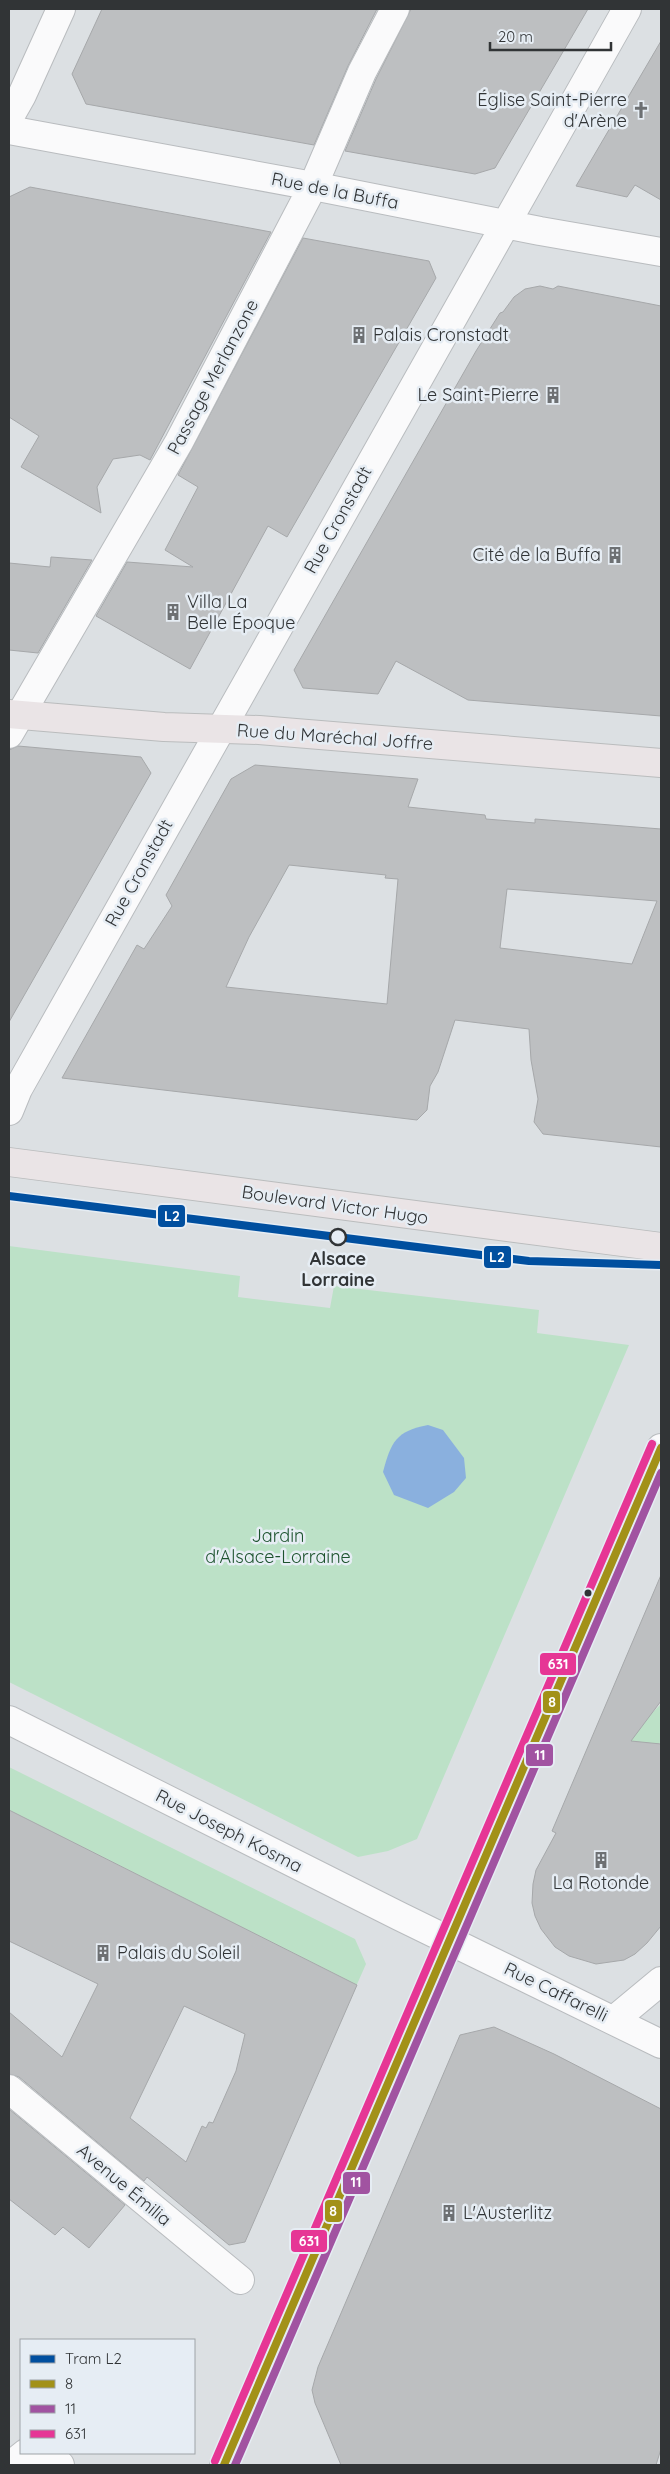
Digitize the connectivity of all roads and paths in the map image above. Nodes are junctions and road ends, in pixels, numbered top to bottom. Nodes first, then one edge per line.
1 (61, 9) edge
2 (395, 9) edge
3 (627, 9) edge
4 (9, 118) edge
5 (9, 130) edge
6 (313, 186) junction
7 (504, 224) junction
8 (661, 252) edge
9 (12, 721) edge
10 (220, 728) junction
11 (661, 763) edge
12 (9, 1111) edge
13 (9, 1162) edge
14 (661, 1247) edge
15 (661, 1448) edge
16 (9, 1720) edge
17 (450, 1940) junction
18 (661, 1981) edge
19 (614, 2020) junction
20 (661, 2044) edge
21 (9, 2089) edge
22 (240, 2280) dead end
23 (25, 2454) edge
24 (33, 2454) edge
25 (11, 2465) edge
26 (60, 2465) edge
27 (224, 2465) edge

1 - 4 street
2 - 6 street, Passage Merlanzone
3 - 7 street, Rue Cronstadt
5 - 6 street, Rue de la Buffa
6 - 7 street, Rue de la Buffa
6 - 9 street, Passage Merlanzone
7 - 8 street, Rue de la Buffa
7 - 10 street, Rue Cronstadt
9 - 10 main road, Rue du Maréchal Joffre
10 - 11 main road, Rue du Maréchal Joffre
10 - 12 street, Rue Cronstadt
13 - 14 main road, Boulevard Victor Hugo
15 - 17 street
16 - 17 street, Rue Joseph Kosma
17 - 19 street, Rue Caffarelli
17 - 27 street
18 - 19 street
19 - 20 street, Rue Caffarelli
21 - 22 street, Avenue Émilia
23 - 25 street
24 - 26 street

